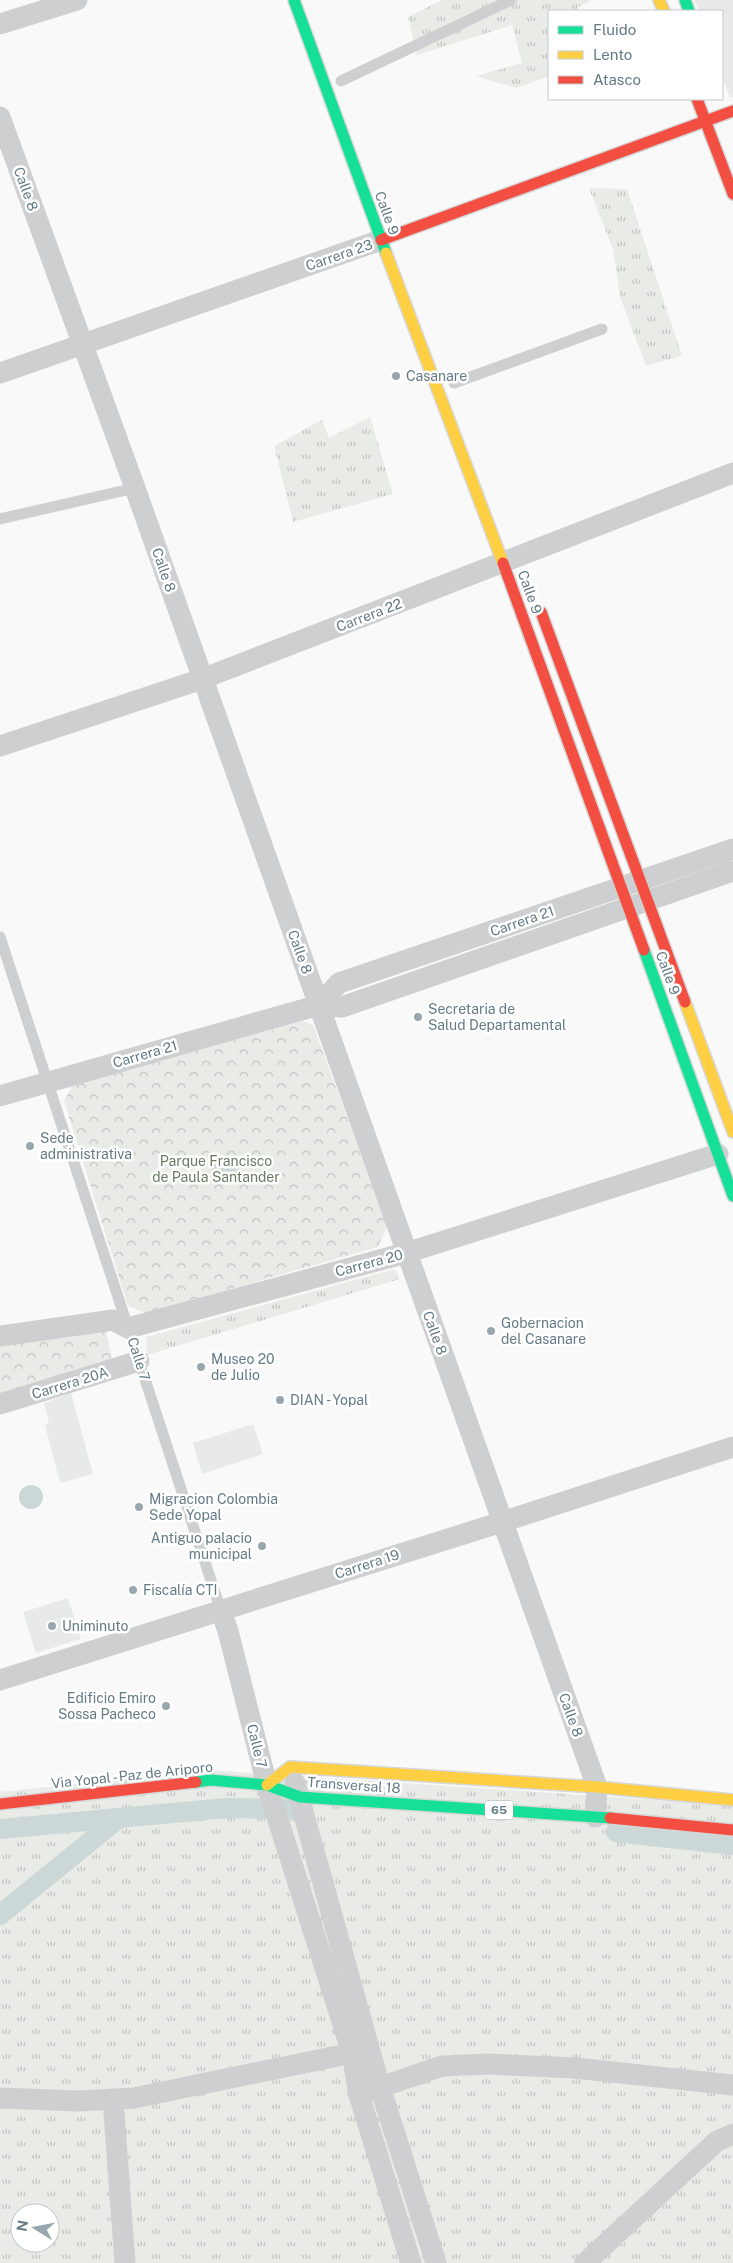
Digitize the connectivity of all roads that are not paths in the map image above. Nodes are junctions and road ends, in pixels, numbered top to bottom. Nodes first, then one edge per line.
1 (77, 0) edge
2 (294, 0) edge
3 (511, 0) edge
4 (0, 24) edge
5 (341, 81) dead end
6 (697, 100) edge
7 (729, 109) edge
8 (0, 117) edge
9 (705, 121) junction
10 (733, 126) edge
11 (733, 194) edge
12 (393, 236) junction
13 (602, 329) dead end
14 (83, 344) junction
15 (0, 374) edge
16 (454, 383) dead end
17 (733, 473) edge
18 (135, 488) junction
19 (0, 518) edge
20 (516, 558) junction
21 (538, 603) dead end
22 (202, 679) junction
23 (0, 746) edge
24 (733, 849) edge
25 (733, 871) edge
26 (646, 890) junction
27 (625, 898) junction
28 (0, 937) edge
29 (319, 1005) junction
30 (47, 1081) junction
31 (0, 1096) edge
32 (733, 1132) edge
33 (725, 1152) edge
34 (733, 1196) edge
35 (406, 1253) junction
36 (128, 1328) junction
37 (0, 1336) edge
38 (139, 1362) junction
39 (0, 1404) edge
40 (733, 1447) edge
41 (502, 1522) junction
42 (221, 1611) junction
43 (0, 1680) edge
44 (290, 1767) junction
45 (267, 1786) junction
46 (597, 1787) junction
47 (300, 1797) junction
48 (733, 1800) edge
49 (0, 1804) edge
50 (595, 1817) junction
51 (733, 1830) edge
52 (352, 2053) junction
53 (733, 2085) edge
54 (380, 2087) junction
55 (359, 2095) junction
56 (0, 2098) edge
57 (113, 2099) junction
58 (733, 2134) edge
59 (125, 2263) edge
60 (412, 2263) edge
61 (436, 2263) edge
62 (586, 2263) edge

1 - 4 street
2 - 12 main road, Calle 9
3 - 5 lane
6 - 9 main road
7 - 9 main road, Carrera 23
7 - 10 main road
8 - 14 street, Calle 8
9 - 11 main road
9 - 12 main road, Carrera 23
12 - 14 street, Carrera 23
12 - 20 main road, Calle 9
13 - 16 lane
14 - 15 street, Carrera 23
14 - 18 street, Calle 8
17 - 20 street, Carrera 22
18 - 19 lane
18 - 22 street, Calle 8
20 - 22 street, Carrera 22
20 - 27 main road, Calle 9
21 - 26 main road, Calle 9
22 - 23 street, Carrera 22
22 - 29 street, Calle 8
24 - 26 street, Carrera 21
25 - 26 street, Carrera 21
26 - 27 street, Carrera 21
26 - 32 main road, Calle 9
27 - 29 street, Carrera 21
27 - 33 main road, Calle 9
28 - 30 lane, Calle 7
29 - 30 street, Carrera 21
29 - 35 street, Calle 8
30 - 31 street, Carrera 21
30 - 36 lane, Calle 7
33 - 34 main road, Calle 9
33 - 35 street, Carrera 20
35 - 36 street, Carrera 20
35 - 41 street, Calle 8
36 - 37 street
36 - 38 lane, Calle 7
38 - 39 street, Carrera 20A
38 - 42 lane, Calle 7
40 - 41 street, Carrera 19
41 - 42 street, Carrera 19
41 - 46 street, Calle 8
42 - 43 street, Carrera 19
42 - 45 street, Calle 7
44 - 45 main road, Transversal 18
44 - 46 main road, Transversal 18 / 65
44 - 47 street
45 - 47 main road, Transversal 18 / 65
45 - 49 main road, Via Yopal - Paz de Ariporo / 65
45 - 52 street, Calle 7
46 - 48 main road, Transversal 18 / 65
46 - 50 street
47 - 50 main road, Transversal 18 / 65
47 - 54 street
50 - 51 main road, Transversal 18 / 65
52 - 55 street, Calle 7
52 - 57 street
53 - 54 street
54 - 55 street
54 - 61 street
55 - 60 street, Calle 7
56 - 57 street
57 - 59 street
58 - 62 street

